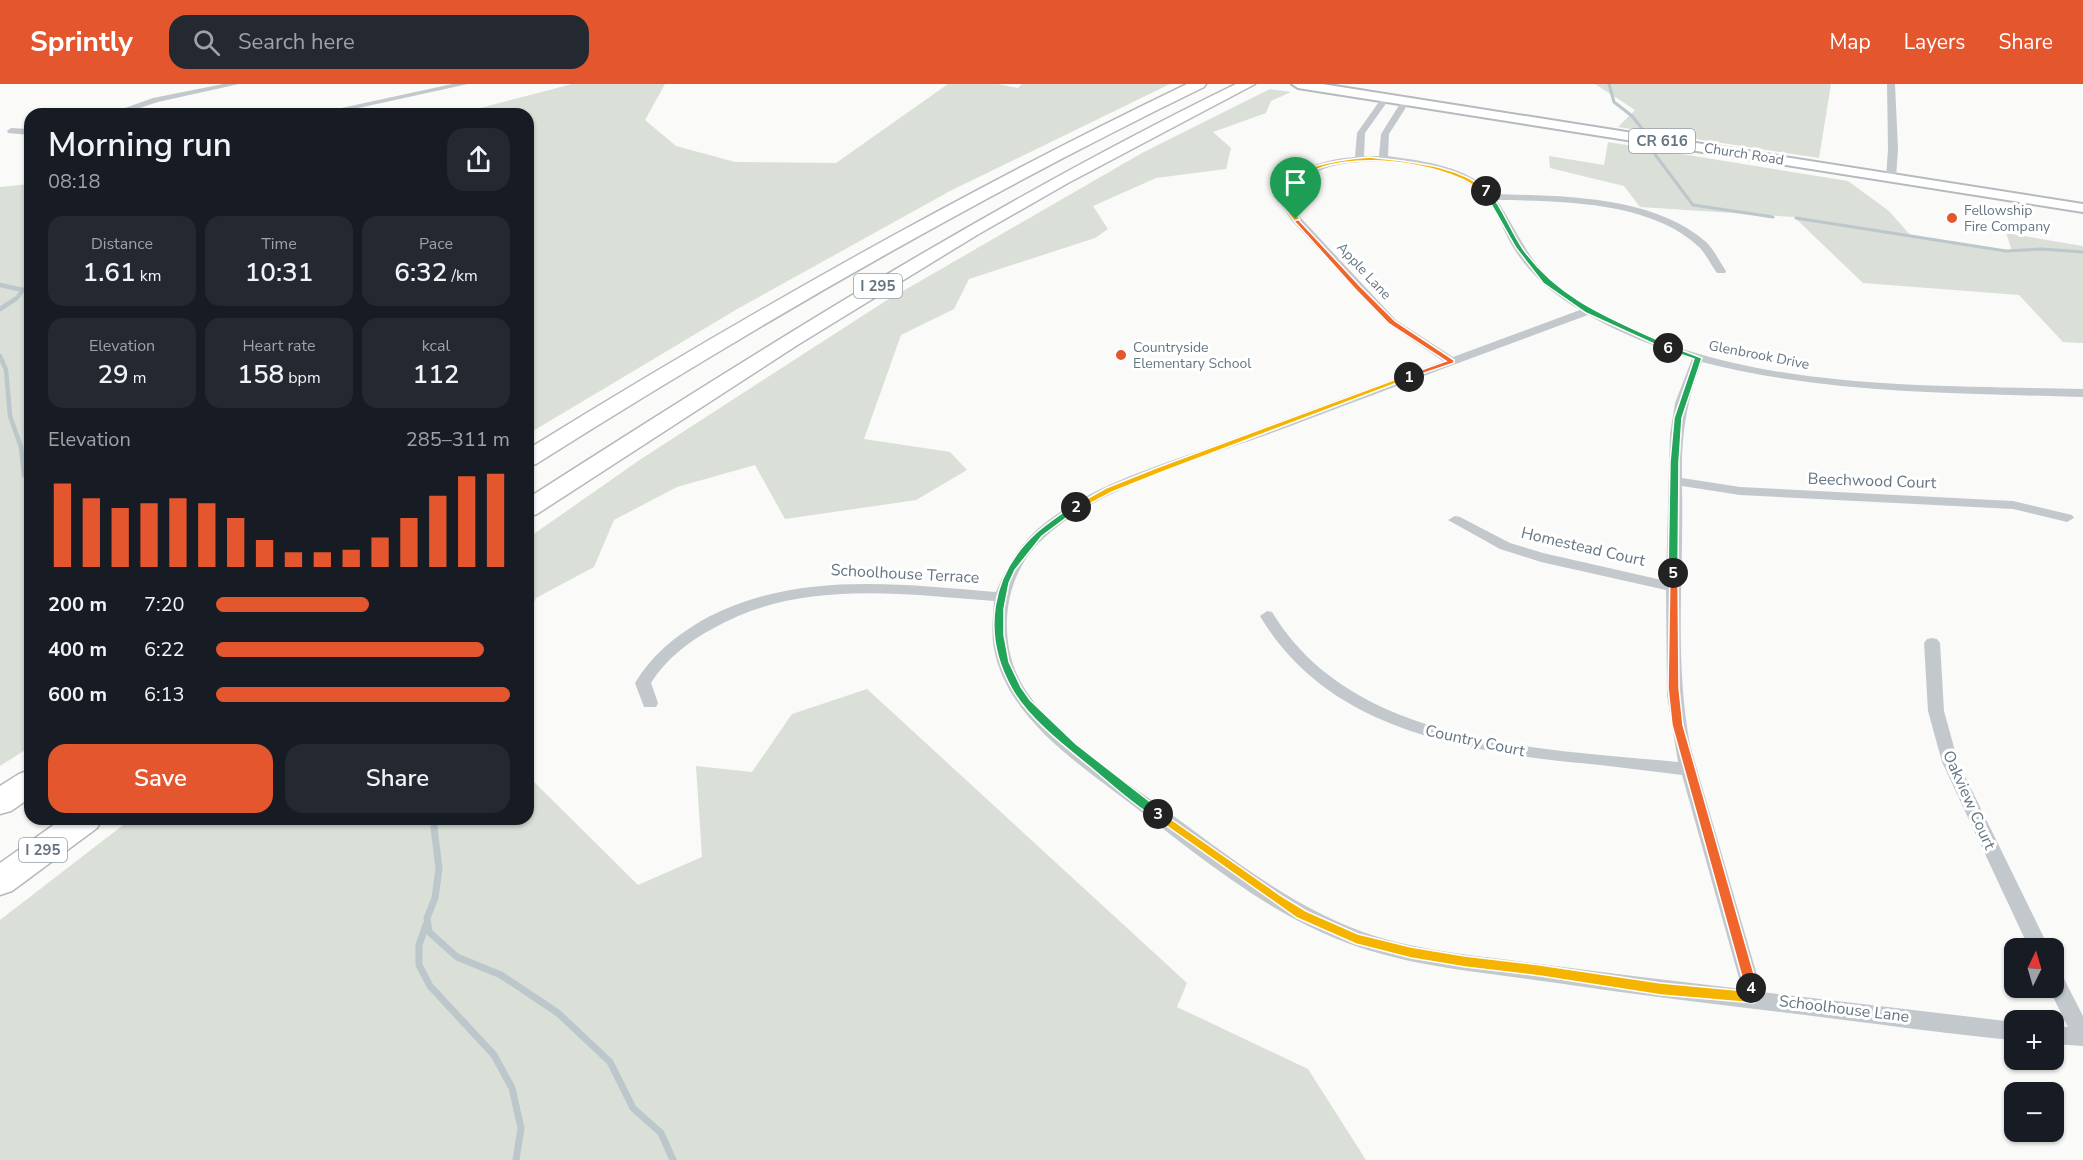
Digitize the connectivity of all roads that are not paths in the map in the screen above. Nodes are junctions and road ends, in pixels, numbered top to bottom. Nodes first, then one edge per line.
1 (235, 84) edge
2 (464, 84) edge
3 (1200, 84) edge
4 (1298, 84) edge
5 (1891, 84) edge
6 (1245, 85) edge
7 (1386, 98) junction
8 (1406, 101) junction
9 (132, 108) edge
10 (359, 108) edge
11 (11, 131) dead end
12 (24, 132) edge
13 (1359, 159) junction
14 (1383, 159) junction
15 (1891, 178) junction
16 (1492, 197) junction
17 (2083, 208) edge
18 (1721, 272) dead end
19 (1589, 311) junction
20 (1698, 358) junction
21 (1451, 361) junction
22 (2083, 393) edge
23 (534, 455) edge
24 (1674, 481) junction
25 (534, 505) edge
26 (2067, 518) dead end
27 (1455, 520) dead end
28 (1672, 587) junction
29 (1001, 597) junction
30 (1267, 616) dead end
31 (1932, 643) dead end
32 (650, 703) dead end
33 (1689, 769) junction
34 (24, 786) edge
35 (0, 802) edge
36 (78, 825) edge
37 (0, 881) edge
38 (2034, 938) edge
39 (1754, 998) junction
40 (2064, 998) edge
41 (2004, 1030) edge
42 (2064, 1036) edge
43 (2083, 1037) edge

1 - 9 street
2 - 10 street
3 - 23 highway, I 295
4 - 7 main road, Church Road / CR 616
5 - 15 street
6 - 25 highway, I 295
7 - 8 main road, Church Road / CR 616
7 - 13 street
8 - 14 street
8 - 15 main road, Church Road / CR 616
11 - 12 street
13 - 14 street, Glenbrook Drive
13 - 21 street, Apple Lane
14 - 16 street, Glenbrook Drive
15 - 17 main road, Church Road / CR 616
16 - 18 street
16 - 19 street, Glenbrook Drive
19 - 20 street, Glenbrook Drive
19 - 21 street, Schoolhouse Lane
20 - 22 street, Glenbrook Drive
20 - 24 street
21 - 29 street, Schoolhouse Lane
24 - 26 street, Beechwood Court
24 - 28 street
27 - 28 street, Homestead Court
28 - 33 street
29 - 32 street, Schoolhouse Terrace
29 - 39 street, Schoolhouse Lane
30 - 33 street, Country Court
31 - 38 street, Oakview Court
33 - 39 street
34 - 35 highway
36 - 37 highway, I 295
39 - 41 street, Schoolhouse Lane
40 - 43 street
42 - 43 street

